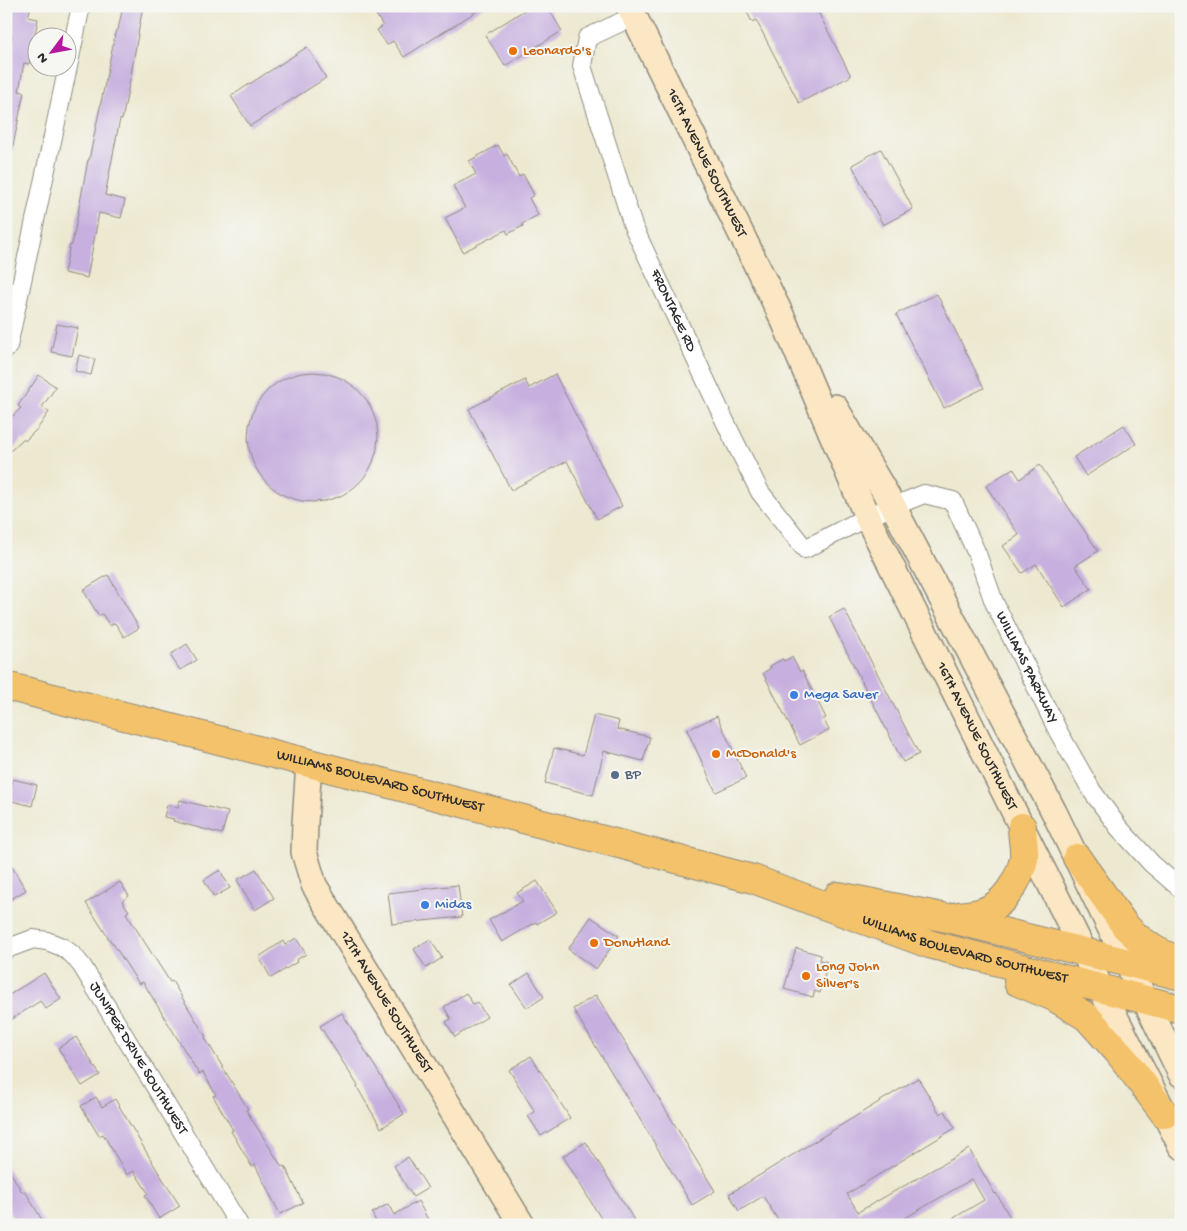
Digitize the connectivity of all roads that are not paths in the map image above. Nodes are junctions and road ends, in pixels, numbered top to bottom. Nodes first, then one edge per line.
1 (82, 6) edge
2 (631, 11) edge
3 (784, 321) junction
4 (6, 349) edge
5 (893, 506) junction
6 (867, 517) junction
7 (6, 686) edge
8 (310, 763) junction
9 (1022, 827) junction
10 (1077, 858) junction
11 (753, 880) junction
12 (1181, 889) edge
13 (947, 918) junction
14 (929, 944) junction
15 (6, 949) edge
16 (1084, 952) junction
17 (1127, 962) junction
18 (1181, 962) edge
19 (1181, 976) edge
20 (1101, 989) junction
21 (1144, 1000) junction
22 (1181, 1009) edge
23 (1181, 1074) edge
24 (1164, 1114) junction
25 (1181, 1146) edge
26 (238, 1225) edge
27 (522, 1225) edge

1 - 4 street
2 - 3 main road, 16TH AVENUE SOUTHWEST
2 - 6 street, FRONTAGE RD
3 - 5 main road, 16TH AVENUE SOUTHWEST
3 - 6 main road, 16TH AVENUE SOUTHWEST
5 - 6 street, WILLIAMS PARKWAY
5 - 10 main road, 16TH AVENUE SOUTHWEST
5 - 12 street, WILLIAMS PARKWAY
6 - 9 main road, 16TH AVENUE SOUTHWEST
7 - 8 main road, WILLIAMS BOULEVARD SOUTHWEST
8 - 11 main road, WILLIAMS BOULEVARD SOUTHWEST
8 - 27 main road, 12TH AVENUE SOUTHWEST
9 - 13 main road
9 - 16 main road, 16TH AVENUE SOUTHWEST
10 - 17 main road, 16TH AVENUE SOUTHWEST
10 - 18 main road
11 - 13 main road, WILLIAMS BOULEVARD SOUTHWEST
11 - 14 main road, WILLIAMS BOULEVARD SOUTHWEST
13 - 16 main road, WILLIAMS BOULEVARD SOUTHWEST
14 - 20 main road, WILLIAMS BOULEVARD SOUTHWEST
14 - 24 main road
15 - 26 street, JUNIPER DRIVE SOUTHWEST
16 - 17 main road, WILLIAMS BOULEVARD SOUTHWEST
16 - 20 main road, 16TH AVENUE SOUTHWEST
17 - 19 main road, WILLIAMS BOULEVARD SOUTHWEST
17 - 21 main road, 16TH AVENUE SOUTHWEST
20 - 21 main road, WILLIAMS BOULEVARD SOUTHWEST
20 - 24 main road, 16TH AVENUE SOUTHWEST
21 - 22 main road, WILLIAMS BOULEVARD SOUTHWEST
21 - 23 main road, 16TH AVENUE SOUTHWEST
24 - 25 main road, 16TH AVENUE SOUTHWEST

